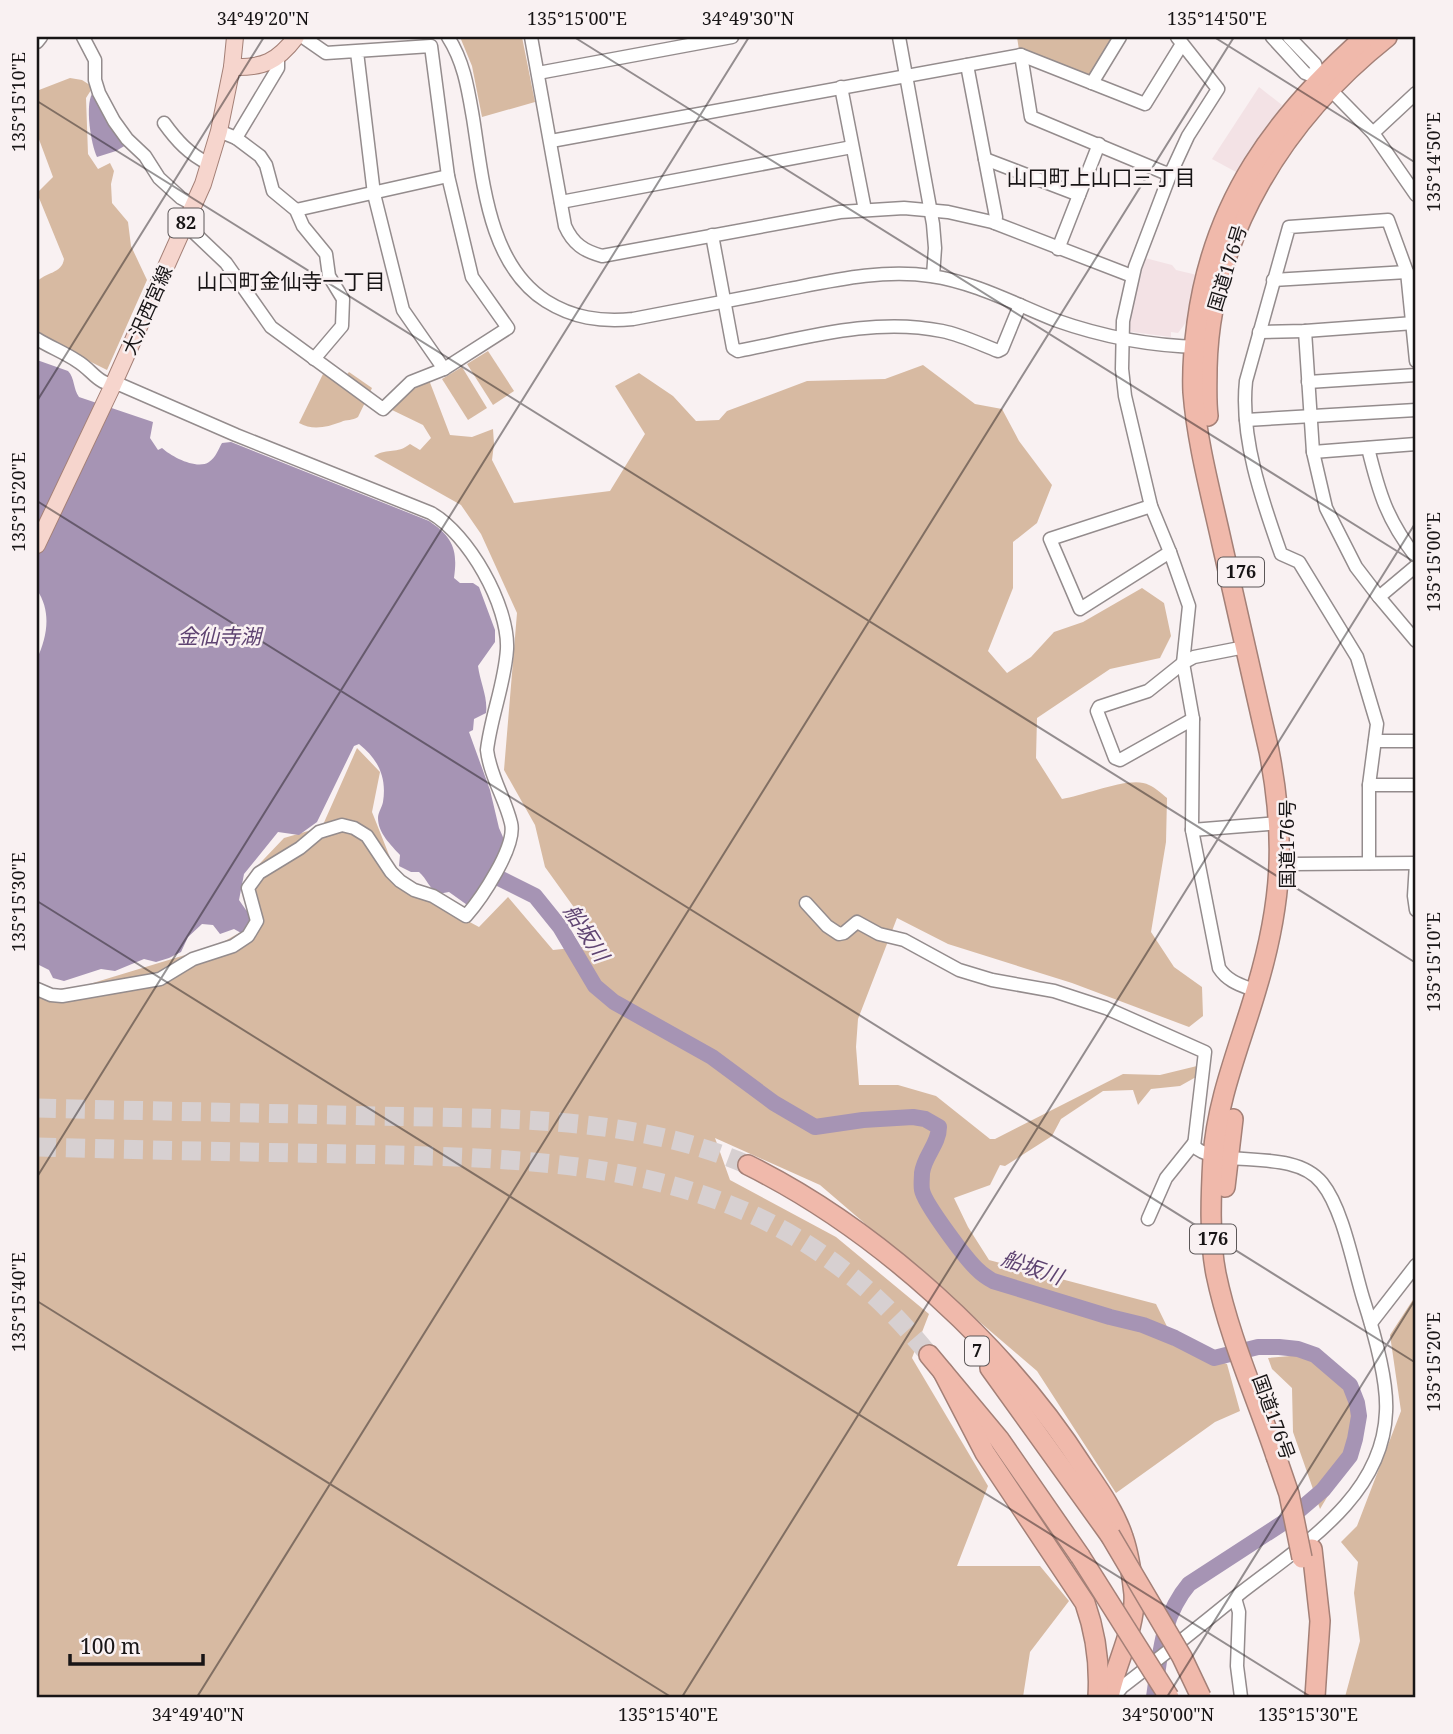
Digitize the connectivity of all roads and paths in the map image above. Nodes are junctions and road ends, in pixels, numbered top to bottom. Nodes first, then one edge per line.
1 (41, 37) edge
2 (83, 37) edge
3 (235, 37) edge
4 (303, 37) edge
5 (448, 37) edge
6 (531, 37) edge
7 (732, 37) edge
8 (899, 37) edge
9 (1120, 37) edge
10 (1272, 37) edge
11 (1289, 37) edge
12 (1365, 37) edge
13 (1387, 37) edge
14 (1179, 40) edge
15 (37, 42) edge
16 (285, 45) edge
17 (357, 52) junction
18 (1021, 55) junction
19 (967, 65) junction
20 (232, 67) junction
21 (538, 74) junction
22 (906, 75) junction
23 (1092, 83) junction
24 (1325, 83) junction
25 (841, 87) junction
26 (1416, 93) edge
27 (164, 123) dead end
28 (219, 131) junction
29 (1373, 133) junction
30 (236, 138) junction
31 (551, 141) junction
32 (1099, 145) junction
33 (852, 147) junction
34 (985, 159) junction
35 (209, 164) junction
36 (1170, 175) junction
37 (448, 176) junction
38 (374, 194) junction
39 (1079, 195) junction
40 (1416, 195) edge
41 (561, 202) junction
42 (194, 205) junction
43 (296, 210) junction
44 (864, 210) junction
45 (930, 210) junction
46 (995, 223) junction
47 (186, 225) junction
48 (712, 235) junction
49 (1058, 249) junction
50 (1407, 272) junction
51 (933, 276) junction
52 (1132, 276) junction
53 (1273, 280) junction
54 (724, 301) junction
55 (1020, 305) junction
56 (1414, 323) junction
57 (1305, 331) junction
58 (1259, 332) junction
59 (37, 340) edge
60 (1122, 340) junction
61 (1201, 347) junction
62 (314, 359) junction
63 (1416, 361) edge
64 (444, 369) junction
65 (1416, 375) edge
66 (1308, 382) junction
67 (110, 392) junction
68 (1416, 410) edge
69 (1310, 416) junction
70 (1246, 420) junction
71 (1416, 444) edge
72 (1368, 448) junction
73 (1313, 452) junction
74 (1151, 506) junction
75 (37, 545) edge
76 (1170, 552) junction
77 (1416, 557) edge
78 (1416, 566) edge
79 (1379, 597) junction
80 (1416, 640) edge
81 (1245, 647) junction
82 (1183, 663) junction
83 (1194, 719) junction
84 (1375, 741) junction
85 (1416, 741) edge
86 (1369, 785) junction
87 (1416, 785) edge
88 (1280, 823) junction
89 (1192, 830) junction
90 (1291, 863) junction
91 (1369, 863) junction
92 (1416, 863) edge
93 (806, 902) dead end
94 (1416, 910) edge
95 (37, 989) edge
96 (1256, 991) junction
97 (1194, 1143) junction
98 (1220, 1155) junction
99 (748, 1165) tunnel mouth
100 (1148, 1219) dead end
101 (1416, 1265) edge
102 (1371, 1323) junction
103 (929, 1355) tunnel mouth
104 (1037, 1511) junction
105 (1117, 1536) junction
106 (1307, 1554) junction
107 (1235, 1598) junction
108 (1136, 1676) junction
109 (1098, 1697) edge
110 (1112, 1697) edge
111 (1120, 1697) edge
112 (1169, 1697) edge
113 (1201, 1697) edge
114 (1241, 1697) edge
115 (1303, 1697) edge
116 (1315, 1697) edge

1 - 15 street
2 - 42 street
3 - 20 main road, 大沢西宮線 / 82
4 - 17 street
5 - 54 street
6 - 21 street
7 - 21 street
8 - 22 street
9 - 23 street
10 - 24 street
11 - 24 street
12 - 24 highway, 国道176号 / 176
13 - 24 highway, 国道176号 / 176
14 - 23 street
14 - 36 street
16 - 20 main road
16 - 30 street
17 - 37 street
17 - 38 street
18 - 19 street
18 - 23 street
18 - 32 street
19 - 22 street
19 - 34 street
20 - 28 main road, 大沢西宮線 / 82
21 - 31 street
22 - 25 street
22 - 45 street
24 - 29 street
24 - 61 highway, 国道176号 / 176
25 - 31 street
25 - 33 street
26 - 29 street
27 - 35 street
28 - 30 street
28 - 35 main road, 大沢西宮線 / 82
29 - 40 street
30 - 43 street
31 - 41 street
32 - 36 street
32 - 39 street
33 - 41 street
33 - 44 street
34 - 39 street
34 - 46 street
35 - 42 main road, 大沢西宮線 / 82
36 - 52 street
37 - 38 street
37 - 64 street
38 - 43 street
38 - 64 street
39 - 49 street
41 - 48 street
42 - 47 main road, 大沢西宮線 / 82
43 - 62 street
44 - 45 street
44 - 48 street
45 - 46 street
45 - 51 street
46 - 49 street
47 - 62 street
47 - 67 main road, 大沢西宮線 / 82
48 - 54 street
49 - 52 street
50 - 53 street
50 - 53 street
50 - 56 street
51 - 54 street
51 - 55 street
52 - 60 street
53 - 58 street
54 - 55 street
55 - 60 street
56 - 57 street
56 - 63 street
57 - 58 street
57 - 66 street
58 - 70 street
59 - 67 street
60 - 61 street
60 - 74 street
61 - 81 highway, 国道176号 / 176
61 - 90 highway, 国道176号 / 176
62 - 64 street
65 - 66 street
66 - 69 street
67 - 75 main road, 大沢西宮線 / 82
67 - 95 street
68 - 69 street
69 - 70 street
69 - 73 street
70 - 84 street
71 - 72 street
72 - 73 street
72 - 77 street
73 - 79 street
74 - 76 street
74 - 76 street
76 - 82 street
78 - 79 street
79 - 80 street
81 - 82 street
81 - 88 highway, 国道176号 / 176
82 - 83 street
82 - 83 street
83 - 89 street
84 - 85 street
84 - 86 street
86 - 87 street
86 - 91 street
88 - 89 street
88 - 96 highway, 国道176号 / 176
89 - 96 street
90 - 91 street
90 - 98 highway, 国道176号 / 176
91 - 92 street
92 - 94 street
93 - 97 street
96 - 98 highway, 国道176号 / 176
97 - 98 street
97 - 100 street
98 - 102 street
98 - 106 highway, 国道176号 / 176, bridge
99 - 105 highway, 7
101 - 102 street
102 - 107 street
103 - 104 highway, 7
104 - 109 highway
104 - 112 highway, bridge
105 - 110 highway, bridge
105 - 113 highway, 7, bridge
106 - 115 highway, 国道176号 / 176
106 - 116 highway, 国道176号 / 176
107 - 108 street, bridge
107 - 114 street
108 - 110 street
108 - 111 street

